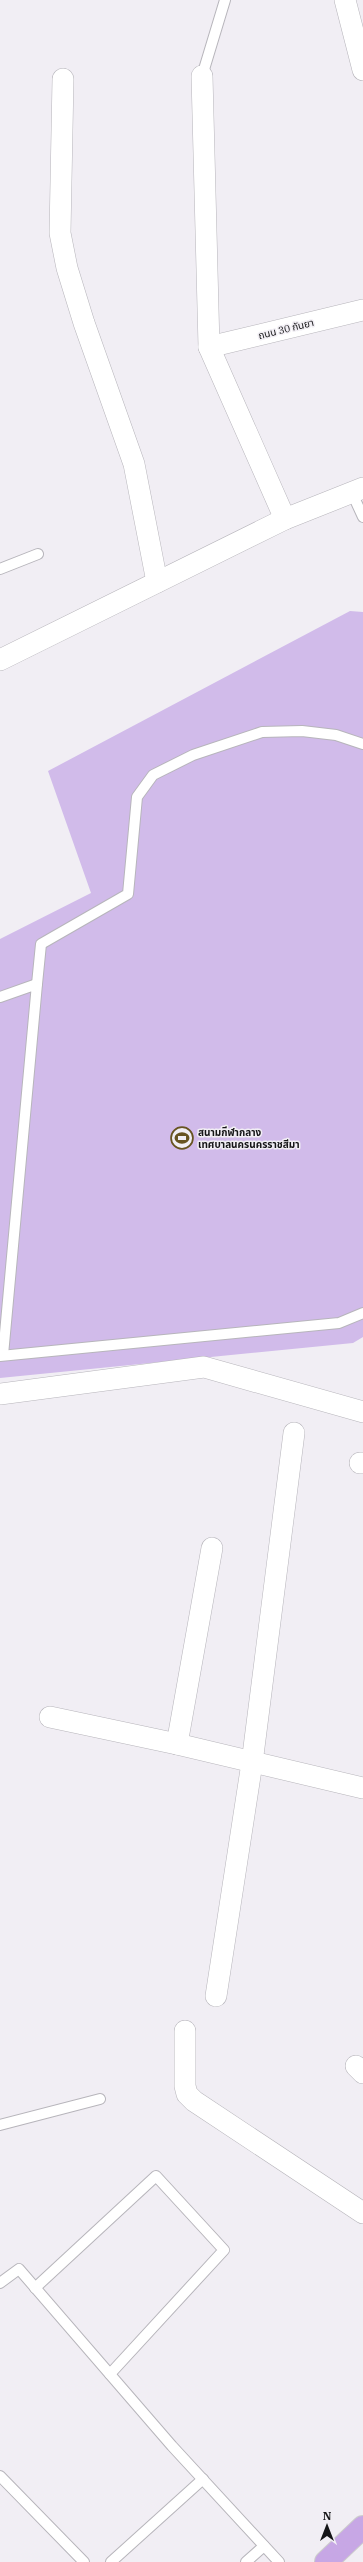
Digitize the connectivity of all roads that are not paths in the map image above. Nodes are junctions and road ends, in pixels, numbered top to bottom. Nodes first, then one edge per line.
1 (225, 0) edge
2 (345, 0) edge
3 (363, 70) edge
4 (202, 76) joint
5 (63, 79) dead end
6 (363, 310) edge
7 (209, 347) junction
8 (358, 491) edge
9 (363, 517) edge
10 (285, 519) junction
11 (38, 554) dead end
12 (0, 569) edge
13 (157, 582) junction
14 (0, 660) edge
15 (363, 744) edge
16 (37, 984) junction
17 (0, 997) edge
18 (363, 1313) edge
19 (2, 1356) edge
20 (0, 1394) edge
21 (363, 1412) edge
22 (294, 1433) dead end
23 (212, 1548) dead end
24 (50, 1717) dead end
25 (177, 1744) junction
26 (252, 1763) junction
27 (363, 1788) edge
28 (216, 1996) dead end
29 (185, 2031) dead end
30 (100, 2099) dead end
31 (0, 2125) edge
32 (363, 2213) edge
33 (0, 2283) edge
34 (35, 2288) junction
35 (110, 2374) junction
36 (0, 2476) edge
37 (203, 2479) junction
38 (363, 2527) edge
39 (264, 2546) junction
40 (84, 2562) edge
41 (111, 2562) edge
42 (246, 2562) edge
43 (279, 2562) edge
44 (326, 2562) edge

1 - 4 lane
2 - 3 street
4 - 7 street
5 - 13 street
6 - 7 street, ถนน 30 กันยา
7 - 10 street
8 - 9 lane
8 - 10 street
10 - 13 street
11 - 12 lane
13 - 14 street
15 - 16 lane
16 - 17 lane
16 - 19 lane
18 - 19 lane
20 - 21 street
22 - 26 street
23 - 25 street
24 - 25 street
25 - 26 street
26 - 27 street
26 - 28 street
29 - 32 street
30 - 31 lane
33 - 34 lane
34 - 35 lane
34 - 35 lane
35 - 37 lane
36 - 40 lane
37 - 39 lane
37 - 41 lane
38 - 44 main road
39 - 42 lane
39 - 43 lane

